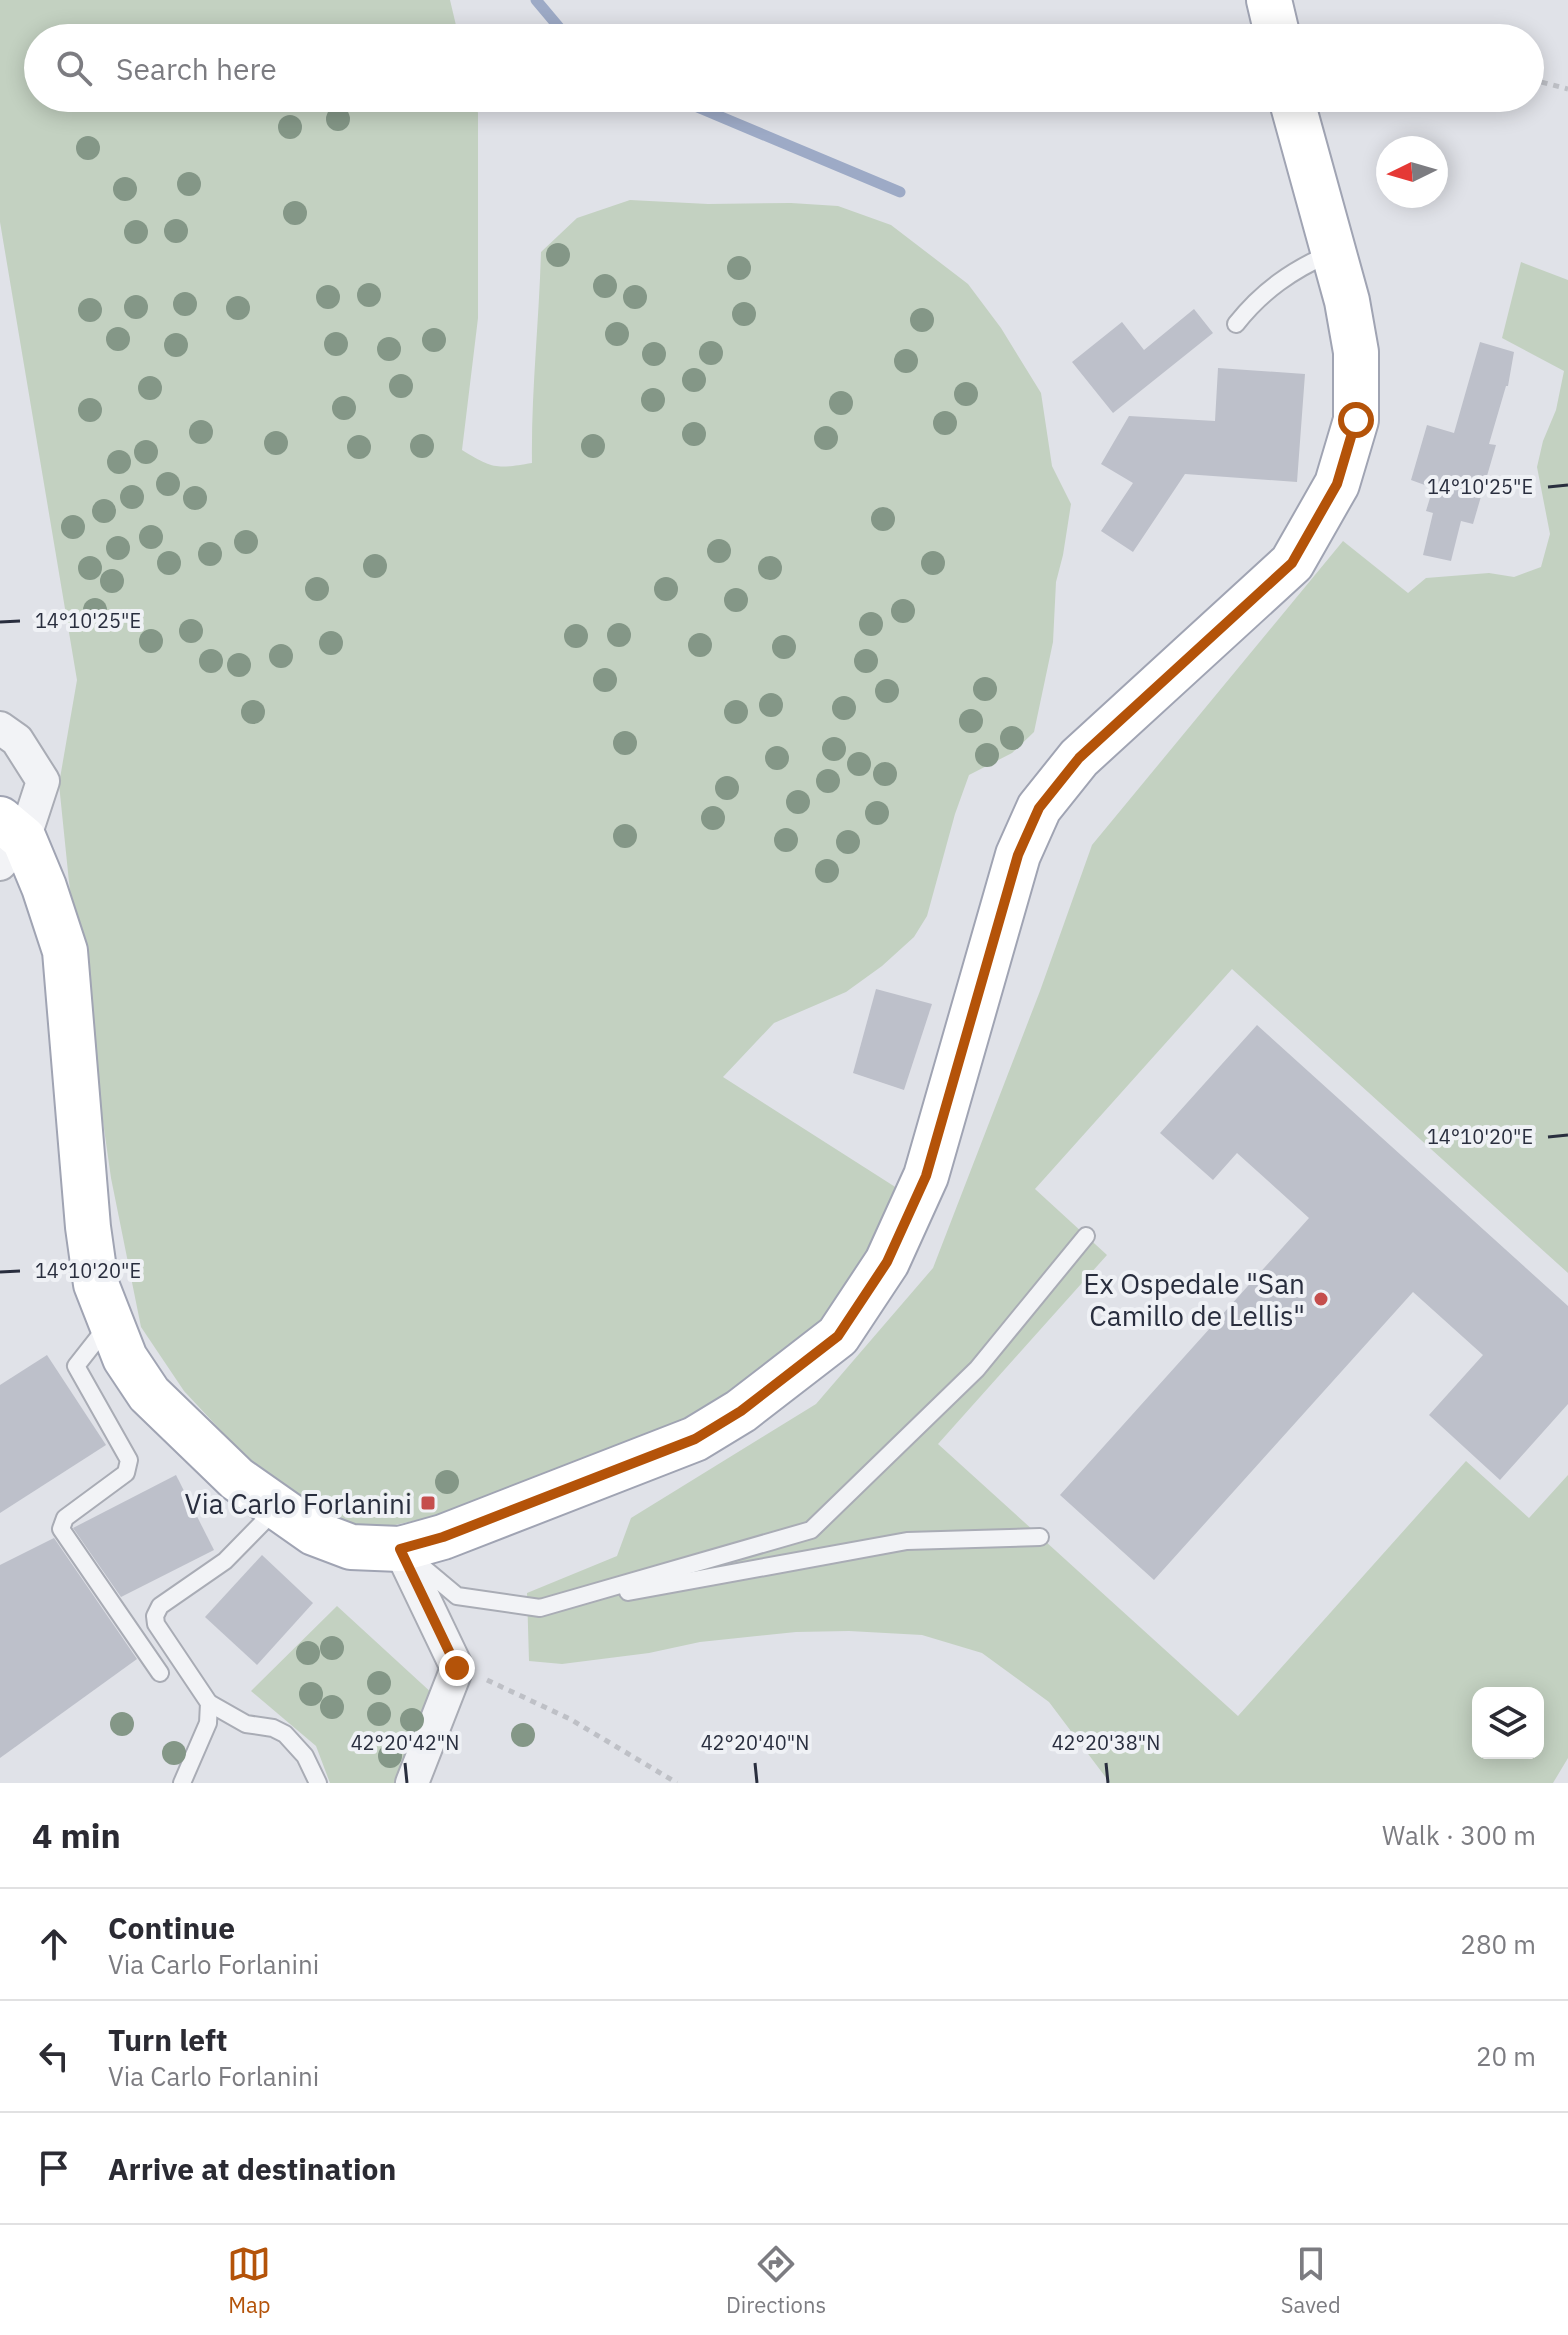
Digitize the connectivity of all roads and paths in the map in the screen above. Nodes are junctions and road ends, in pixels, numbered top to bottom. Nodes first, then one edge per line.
1 (1269, 0) edge
2 (1275, 24) edge
3 (1544, 83) edge
4 (1568, 89) edge
5 (1295, 112) edge
6 (1332, 252) junction
7 (1236, 324) dead end
8 (0, 728) edge
9 (8, 841) edge
10 (1086, 1236) dead end
11 (110, 1323) junction
12 (277, 1508) junction
13 (1040, 1537) dead end
14 (400, 1549) junction
15 (540, 1608) junction
16 (457, 1668) junction
17 (160, 1673) dead end
18 (209, 1703) junction
19 (182, 1783) edge
20 (318, 1783) edge
21 (412, 1783) edge
22 (677, 1783) edge

1 - 2 main road
3 - 4 path
5 - 6 main road
6 - 7 lane
6 - 14 main road
8 - 9 street
9 - 11 main road
10 - 15 lane
11 - 12 main road
11 - 17 lane
12 - 14 main road
12 - 18 lane
13 - 15 lane
14 - 15 lane
14 - 16 street
16 - 21 street
16 - 22 path
18 - 19 lane
18 - 20 lane

